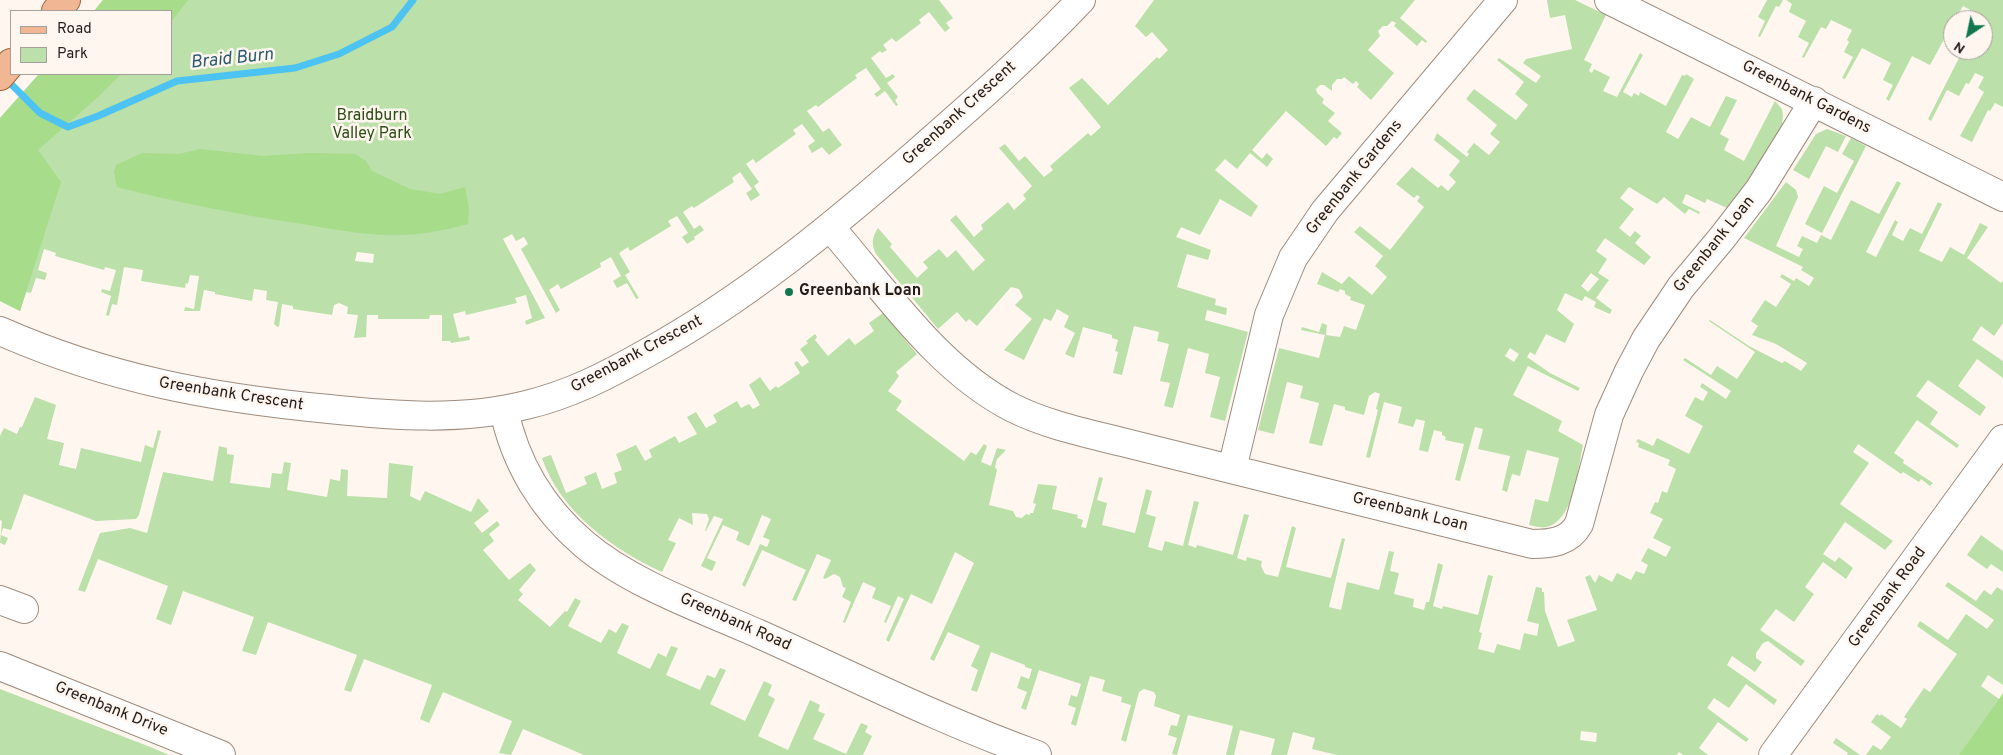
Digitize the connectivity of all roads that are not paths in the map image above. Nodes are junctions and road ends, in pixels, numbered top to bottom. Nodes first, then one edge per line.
1 (66, 0) edge
2 (1081, 0) edge
3 (1502, 0) edge
4 (1609, 0) edge
5 (57, 10) edge
6 (10, 64) edge
7 (0, 76) edge
8 (1814, 101) junction
9 (2003, 197) edge
10 (830, 226) junction
11 (0, 331) edge
12 (504, 410) junction
13 (2003, 440) edge
14 (1232, 469) junction
15 (0, 666) edge
16 (221, 755) edge
17 (1037, 755) edge
18 (1773, 755) edge

1 - 5 main road
2 - 10 street, Greenbank Crescent
3 - 14 street, Greenbank Gardens
4 - 8 street, Greenbank Gardens
6 - 7 main road
8 - 9 street, Greenbank Gardens
8 - 14 street, Greenbank Loan
10 - 12 street, Greenbank Crescent
10 - 14 street, Greenbank Loan
11 - 12 street, Greenbank Crescent
12 - 17 street, Greenbank Road
13 - 18 street, Greenbank Road
15 - 16 street, Greenbank Drive

